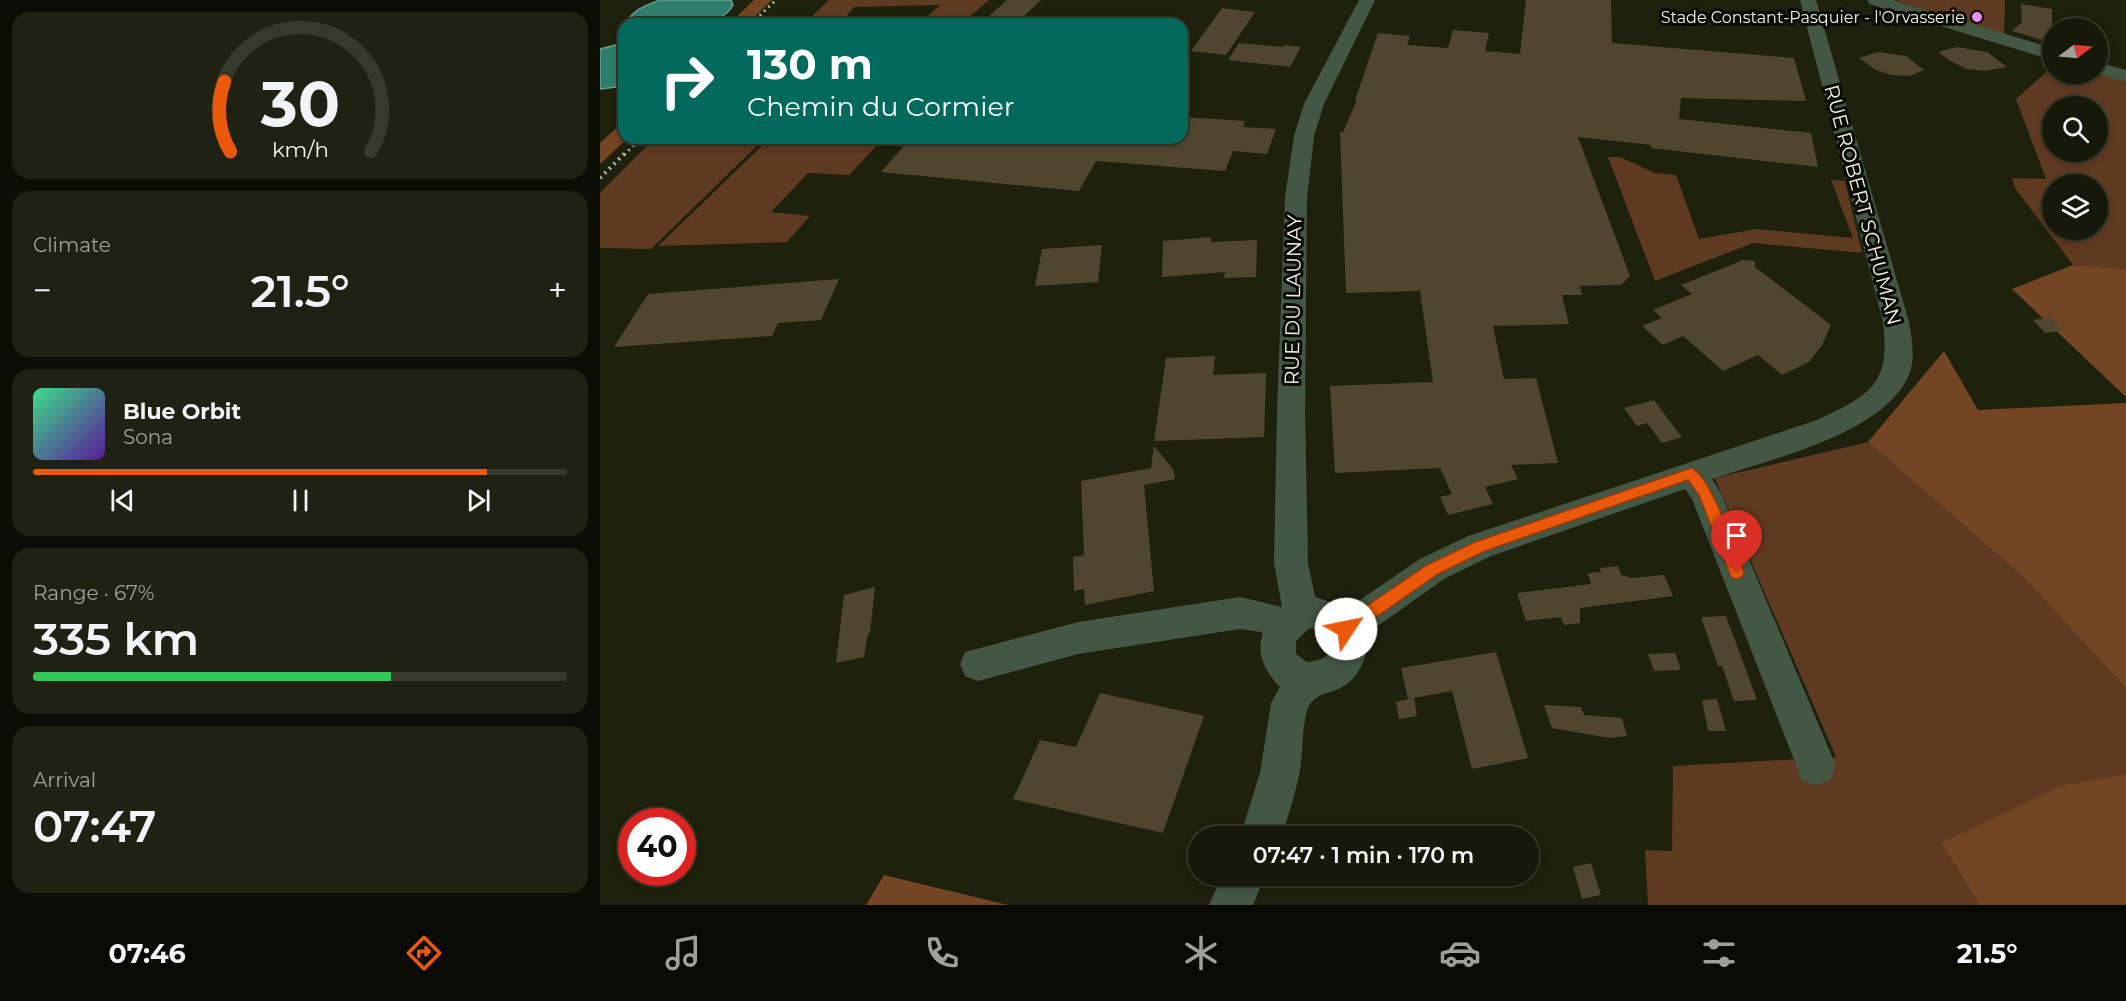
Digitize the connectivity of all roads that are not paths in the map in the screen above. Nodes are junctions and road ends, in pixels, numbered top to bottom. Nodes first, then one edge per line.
1 (1367, 0) edge
2 (1808, 0) edge
3 (1875, 0) edge
4 (2042, 51) edge
5 (2108, 71) edge
6 (2126, 76) edge
7 (1691, 474) junction
8 (1292, 621) junction
9 (1346, 629) junction
10 (978, 664) dead end
11 (1306, 680) junction
12 (1816, 766) dead end
13 (1264, 826) edge
14 (1240, 886) edge
15 (1231, 905) edge

1 - 8 street, RUE DU LAUNAY
2 - 7 street, RUE ROBERT SCHUMAN
3 - 4 street
5 - 6 street
7 - 9 street, RUE ROBERT SCHUMAN
7 - 12 street
8 - 9 street
8 - 10 street
8 - 11 street
9 - 11 street
11 - 13 street
14 - 15 street

